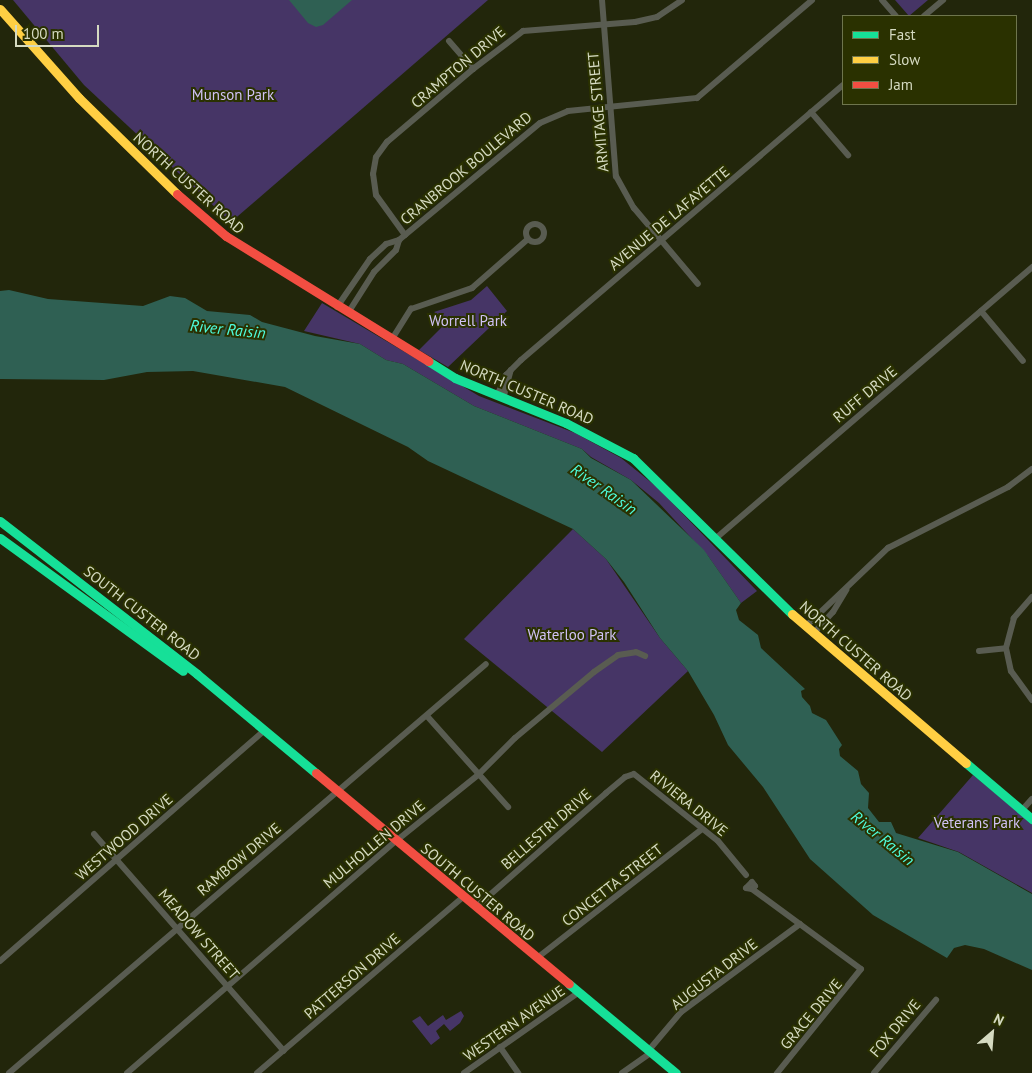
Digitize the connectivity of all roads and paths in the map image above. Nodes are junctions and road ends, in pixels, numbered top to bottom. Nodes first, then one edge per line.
1 (602, 0) edge
2 (682, 0) edge
3 (812, 0) edge
4 (882, 0) edge
5 (943, 0) edge
6 (0, 9) edge
7 (895, 15) edge
8 (925, 15) edge
9 (603, 24) junction
10 (449, 41) dead end
11 (473, 68) junction
12 (842, 86) edge
13 (610, 108) junction
14 (811, 112) junction
15 (848, 155) dead end
16 (406, 235) junction
17 (528, 239) dead end
18 (399, 240) junction
19 (661, 241) junction
20 (1032, 267) edge
21 (698, 284) dead end
22 (338, 307) junction
23 (981, 311) junction
24 (348, 313) junction
25 (392, 339) junction
26 (1023, 361) dead end
27 (500, 398) junction
28 (1032, 469) edge
29 (0, 521) edge
30 (0, 538) edge
31 (715, 539) junction
32 (846, 590) junction
33 (1032, 598) edge
34 (805, 627) junction
35 (813, 634) junction
36 (1006, 648) junction
37 (979, 651) dead end
38 (645, 656) dead end
39 (486, 664) dead end
40 (1031, 698) edge
41 (427, 716) junction
42 (264, 731) junction
43 (634, 774) joint
44 (478, 775) junction
45 (337, 792) junction
46 (1032, 798) edge
47 (508, 807) dead end
48 (1022, 810) junction
49 (1032, 819) edge
50 (701, 830) junction
51 (94, 834) dead end
52 (396, 841) junction
53 (117, 860) junction
54 (746, 874) dead end
55 (752, 889) dead end
56 (463, 897) junction
57 (476, 907) junction
58 (800, 924) junction
59 (177, 928) junction
60 (537, 958) junction
61 (0, 961) edge
62 (228, 986) junction
63 (578, 993) junction
64 (936, 1000) dead end
65 (500, 1047) junction
66 (284, 1051) junction
67 (651, 1051) junction
68 (9, 1073) edge
69 (127, 1073) edge
70 (257, 1073) edge
71 (464, 1073) edge
72 (518, 1073) edge
73 (622, 1073) edge
74 (676, 1073) edge
75 (777, 1073) edge
76 (874, 1073) edge

1 - 9 street, ARMITAGE STREET
2 - 9 street, CRAMPTON DRIVE
3 - 13 street, CRANBROOK BOULEVARD
4 - 7 street
5 - 8 street
6 - 22 street, NORTH CUSTER ROAD
9 - 11 street, CRAMPTON DRIVE
9 - 13 street, ARMITAGE STREET
10 - 11 street
11 - 16 street, CRAMPTON DRIVE
12 - 14 street, AVENUE DE LAFAYETTE
13 - 16 street, CRANBROOK BOULEVARD
13 - 19 street, ARMITAGE STREET
14 - 15 street
14 - 19 street, AVENUE DE LAFAYETTE
16 - 18 street, CRANBROOK BOULEVARD
17 - 25 street
18 - 22 street, CRANBROOK BOULEVARD
18 - 24 street, CRANBROOK BOULEVARD
19 - 21 street, ARMITAGE STREET
19 - 27 street, AVENUE DE LAFAYETTE
20 - 23 street, RUFF DRIVE
22 - 24 street, NORTH CUSTER ROAD
23 - 26 street
23 - 31 street, RUFF DRIVE
24 - 25 street, NORTH CUSTER ROAD
25 - 27 street, NORTH CUSTER ROAD
27 - 31 street, NORTH CUSTER ROAD
28 - 32 street
29 - 42 street, SOUTH CUSTER ROAD
30 - 42 street, SOUTH CUSTER ROAD
31 - 34 street, NORTH CUSTER ROAD
32 - 34 street
32 - 35 street
33 - 36 street
34 - 35 street, NORTH CUSTER ROAD
35 - 48 street, NORTH CUSTER ROAD
36 - 37 street
36 - 40 street
38 - 44 street, MULHOLLEN DRIVE
39 - 41 street, RAMBOW DRIVE
41 - 44 street
41 - 45 street, RAMBOW DRIVE
42 - 45 street, SOUTH CUSTER ROAD
42 - 53 street, WESTWOOD DRIVE
43 - 50 street, RIVIERA DRIVE
43 - 57 street, BELLESTRI DRIVE
44 - 47 street
44 - 52 street, MULHOLLEN DRIVE
45 - 52 street, SOUTH CUSTER ROAD
45 - 59 street, RAMBOW DRIVE
46 - 48 street
48 - 49 street, NORTH CUSTER ROAD
50 - 54 street, RIVIERA DRIVE
50 - 60 street, CONCETTA STREET
51 - 53 street, MEADOW STREET
52 - 56 street, SOUTH CUSTER ROAD
52 - 62 street, MULHOLLEN DRIVE
53 - 59 street, MEADOW STREET
53 - 61 street, WESTWOOD DRIVE
55 - 58 street
56 - 57 street, SOUTH CUSTER ROAD
56 - 66 street, PATTERSON DRIVE
57 - 60 street, SOUTH CUSTER ROAD
58 - 67 street, AUGUSTA DRIVE
58 - 75 street, GRACE DRIVE
59 - 62 street, MEADOW STREET
59 - 68 street, RAMBOW DRIVE
60 - 63 street, SOUTH CUSTER ROAD
62 - 66 street, MEADOW STREET
62 - 69 street, MULHOLLEN DRIVE
63 - 65 street, WESTERN AVENUE
63 - 67 street, SOUTH CUSTER ROAD
64 - 76 street, FOX DRIVE
65 - 71 street, WESTERN AVENUE
65 - 72 street
66 - 70 street, PATTERSON DRIVE
67 - 73 street, AUGUSTA DRIVE
67 - 74 street, SOUTH CUSTER ROAD

